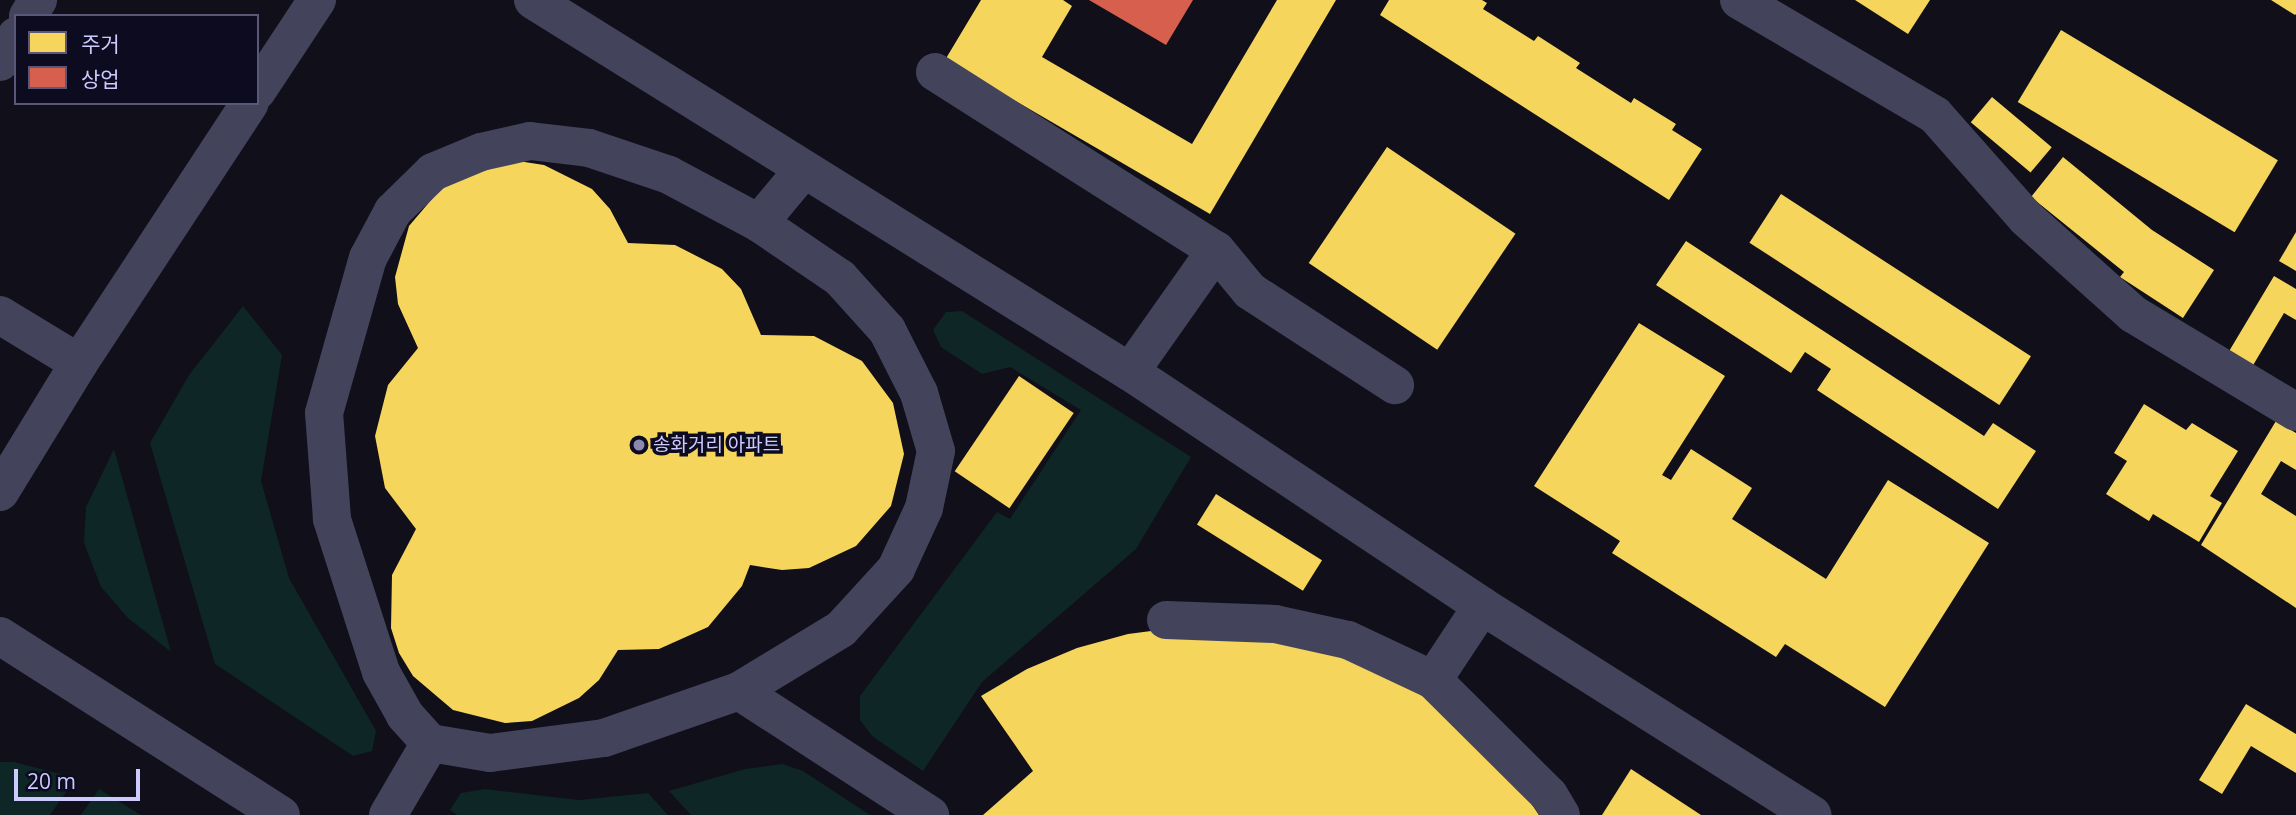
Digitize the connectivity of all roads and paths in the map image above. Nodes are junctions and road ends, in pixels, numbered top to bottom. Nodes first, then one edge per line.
1 (317, 0) edge
2 (533, 0) edge
3 (1739, 0) edge
4 (14, 39) edge
5 (0, 62) edge
6 (935, 72) dead end
7 (259, 89) edge
8 (249, 105) edge
9 (804, 169) junction
10 (759, 223) junction
11 (1216, 250) junction
12 (0, 315) edge
13 (79, 363) junction
14 (1130, 372) junction
15 (1395, 385) dead end
16 (2296, 412) edge
17 (0, 492) edge
18 (1482, 606) junction
19 (1166, 620) dead end
20 (0, 636) edge
21 (1433, 680) junction
22 (739, 691) junction
23 (430, 743) junction
24 (281, 815) edge
25 (388, 815) edge
26 (929, 815) edge
27 (1561, 815) edge
28 (1813, 815) edge

1 - 7 street
2 - 9 street
3 - 16 street
4 - 5 street
6 - 11 street
8 - 13 street
9 - 10 street
9 - 14 street
10 - 22 street
10 - 23 street
11 - 14 street
11 - 15 street
12 - 13 street
13 - 17 street
14 - 18 street
18 - 21 street
18 - 28 street
19 - 21 street
20 - 24 street
21 - 27 street
22 - 23 street
22 - 26 street
23 - 25 street

